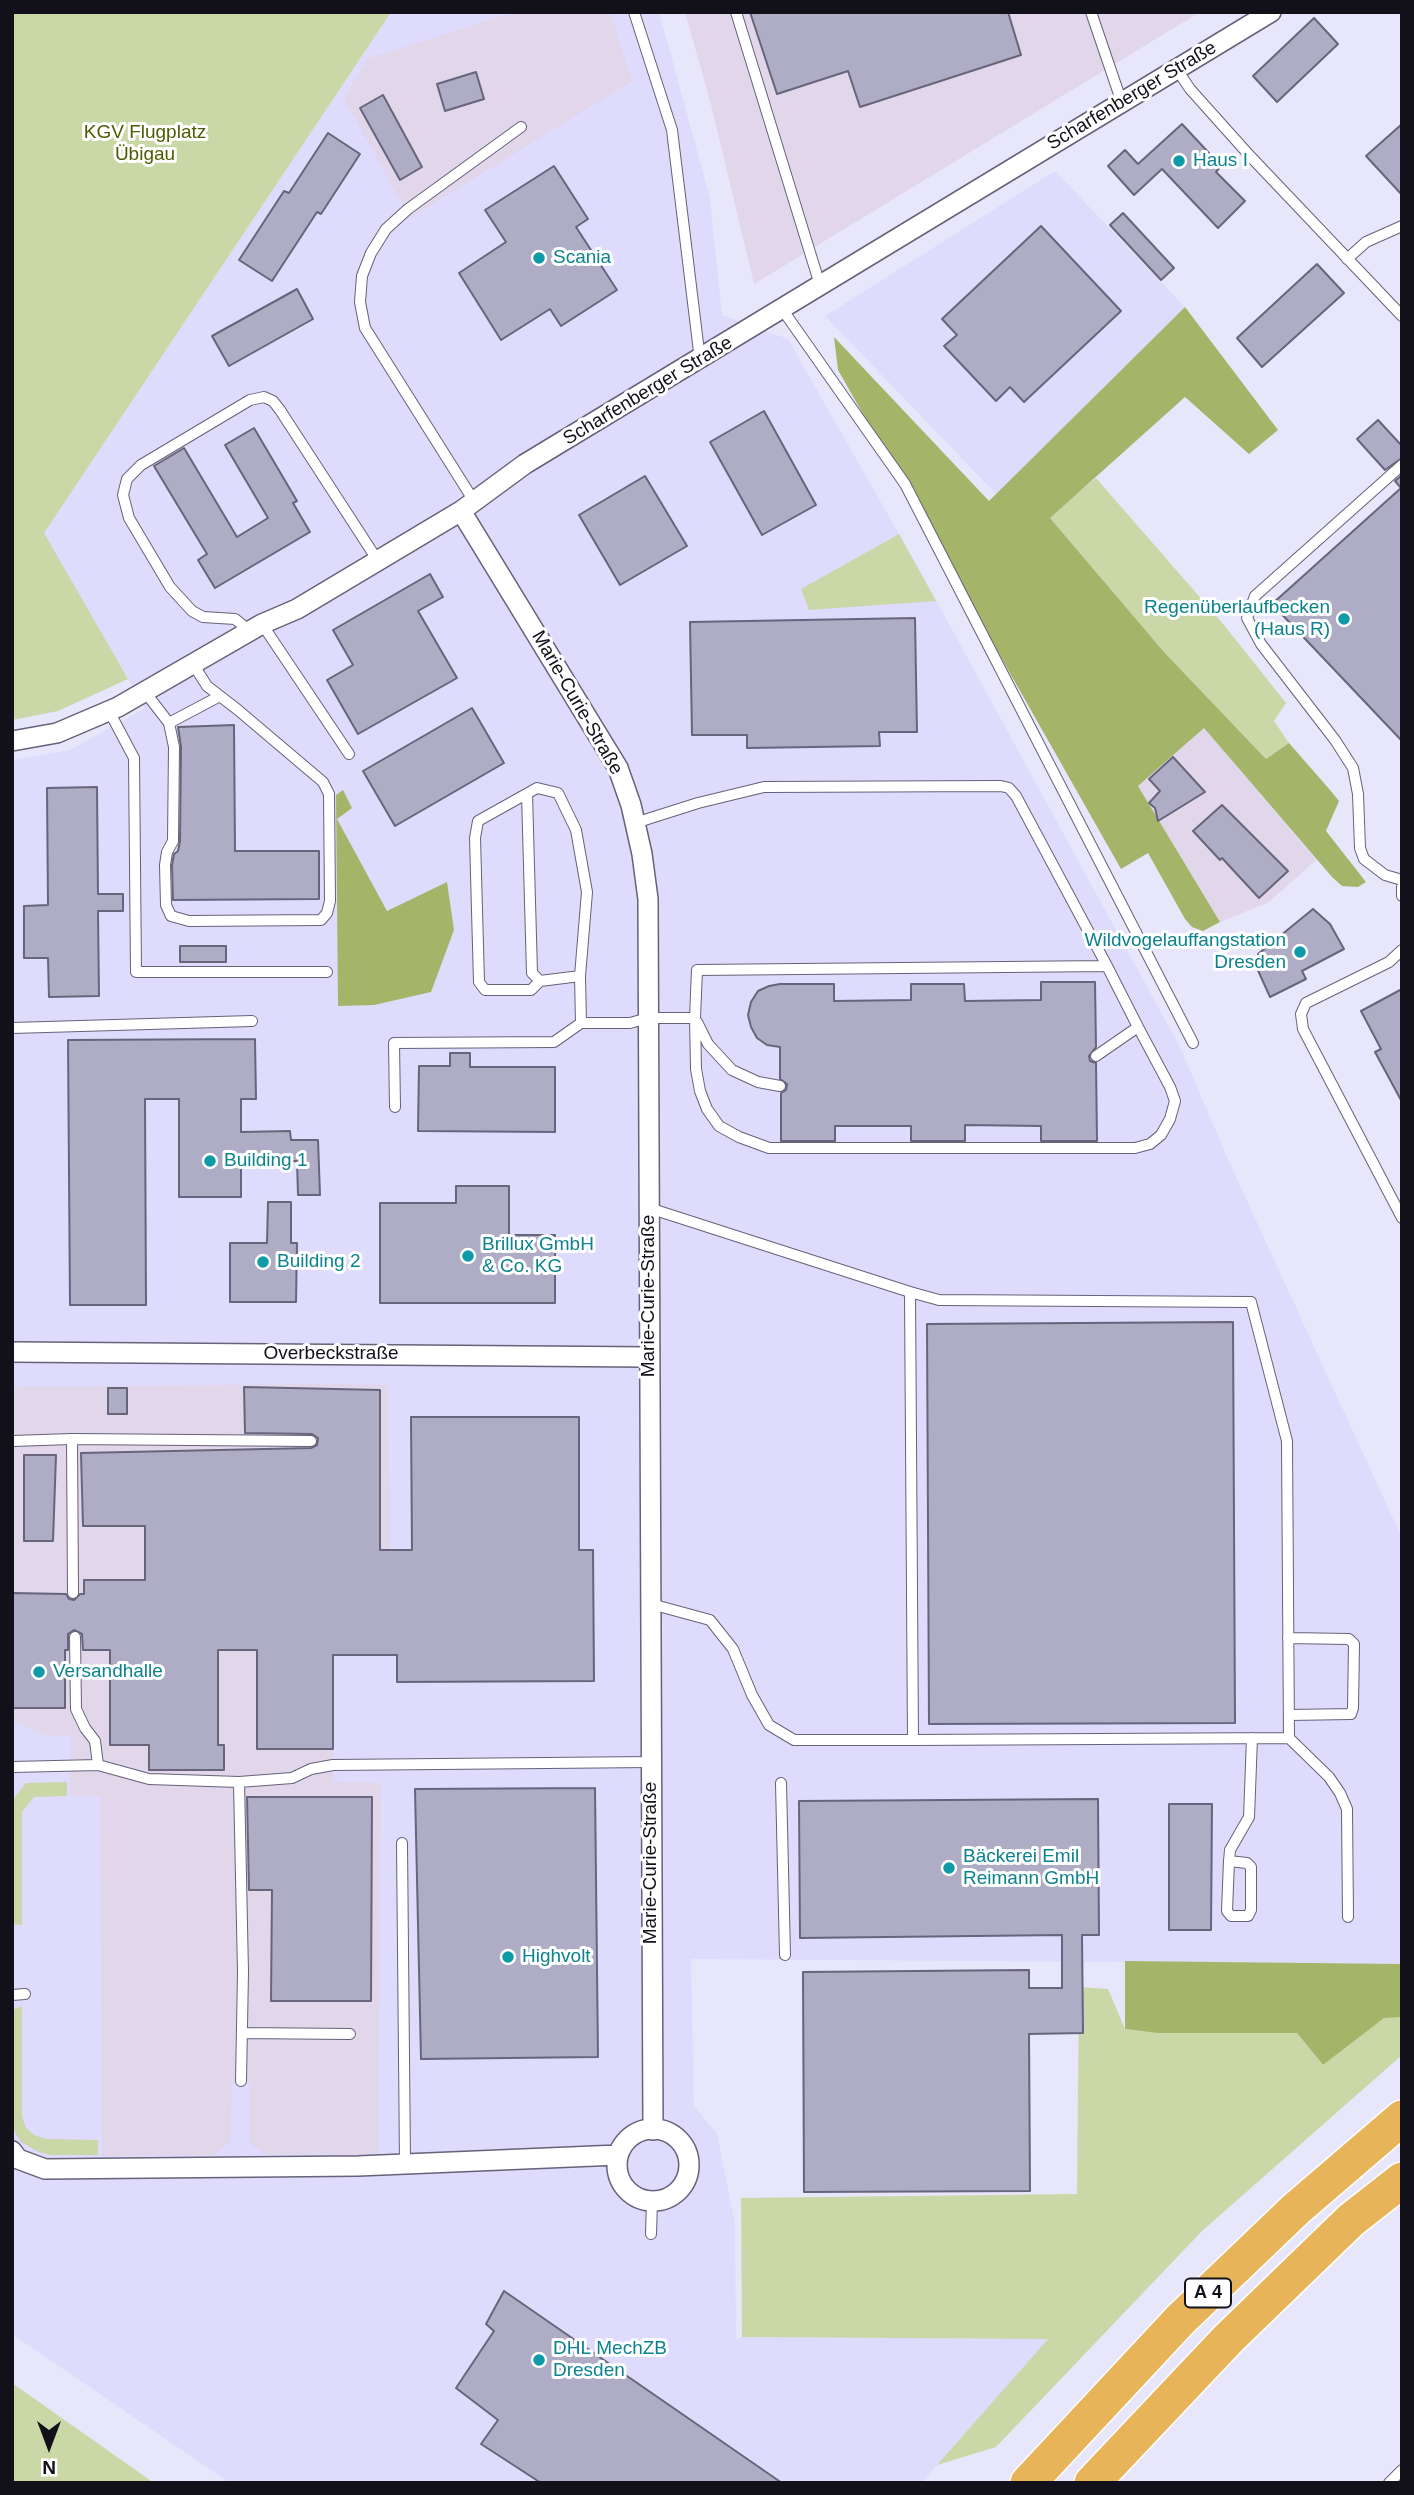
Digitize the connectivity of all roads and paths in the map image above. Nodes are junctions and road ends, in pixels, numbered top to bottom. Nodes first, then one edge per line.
1 (634, 12) edge
2 (736, 12) edge
3 (1091, 12) edge
4 (1271, 12) edge
5 (1176, 68) junction
6 (1122, 103) junction
7 (521, 127) dead end
8 (1402, 226) edge
9 (1347, 259) junction
10 (820, 285) junction
11 (782, 309) junction
12 (1402, 316) edge
13 (700, 360) junction
14 (1402, 465) edge
15 (467, 506) junction
16 (378, 561) junction
17 (256, 627) junction
18 (193, 664) junction
19 (145, 692) junction
20 (220, 696) junction
21 (109, 711) junction
22 (169, 723) junction
23 (12, 741) edge
24 (349, 754) dead end
25 (527, 794) junction
26 (635, 823) junction
27 (1402, 880) edge
28 (1402, 887) edge
29 (1402, 896) edge
30 (1402, 950) edge
31 (1107, 966) junction
32 (327, 972) dead end
33 (580, 976) junction
34 (540, 981) junction
35 (648, 1018) junction
36 (695, 1018) junction
37 (252, 1021) dead end
38 (581, 1023) junction
39 (1138, 1027) junction
40 (12, 1028) edge
41 (1193, 1043) dead end
42 (1096, 1056) dead end
43 (780, 1086) dead end
44 (395, 1107) dead end
45 (649, 1209) junction
46 (1402, 1218) edge
47 (910, 1292) junction
48 (12, 1352) edge
49 (649, 1357) junction
50 (72, 1439) junction
51 (12, 1441) edge
52 (311, 1441) dead end
53 (73, 1593) dead end
54 (650, 1604) junction
55 (75, 1637) dead end
56 (1288, 1638) junction
57 (1289, 1716) junction
58 (1252, 1738) junction
59 (1289, 1738) junction
60 (913, 1740) junction
61 (651, 1762) junction
62 (98, 1766) junction
63 (12, 1767) edge
64 (239, 1782) junction
65 (781, 1783) dead end
66 (402, 1843) dead end
67 (1229, 1861) junction
68 (1348, 1917) dead end
69 (785, 1955) dead end
70 (25, 1994) dead end
71 (12, 1995) edge
72 (242, 2032) junction
73 (350, 2034) dead end
74 (241, 2081) dead end
75 (1402, 2118) edge
76 (653, 2130) junction
77 (12, 2151) edge
78 (618, 2155) junction
79 (405, 2164) junction
80 (1402, 2180) edge
81 (652, 2201) junction
82 (651, 2234) dead end
83 (1402, 2470) edge
84 (1028, 2483) edge
85 (1092, 2483) edge
86 (1389, 2483) edge

1 - 13 lane
2 - 10 lane
3 - 6 lane
4 - 5 street, Scharfenberger Straße
5 - 6 street, Scharfenberger Straße
5 - 9 lane
6 - 10 street, Scharfenberger Straße
7 - 15 lane
8 - 9 lane
9 - 12 lane
10 - 11 street, Scharfenberger Straße
11 - 13 street, Scharfenberger Straße
11 - 41 lane
13 - 15 street, Scharfenberger Straße
14 - 27 lane
15 - 16 street, Scharfenberger Straße
15 - 26 street, Marie-Curie-Straße
16 - 17 street, Scharfenberger Straße
16 - 17 lane
17 - 18 street, Scharfenberger Straße
17 - 24 lane
18 - 19 street, Scharfenberger Straße
18 - 20 lane
19 - 21 street, Scharfenberger Straße
19 - 22 lane
20 - 22 lane
20 - 22 lane
21 - 23 street, Scharfenberger Straße
21 - 32 lane
25 - 33 lane
25 - 34 lane
25 - 34 lane
26 - 31 lane
26 - 35 street, Marie-Curie-Straße
28 - 29 lane
30 - 46 lane
31 - 36 lane
31 - 39 lane
33 - 34 lane
33 - 38 lane
35 - 36 lane
35 - 38 lane
35 - 45 street, Marie-Curie-Straße
36 - 39 lane
36 - 43 lane
37 - 40 lane
38 - 44 lane
39 - 42 lane
45 - 47 lane
45 - 49 street, Marie-Curie-Straße
47 - 56 lane
47 - 60 lane
48 - 49 street, Overbeckstraße
49 - 54 street, Marie-Curie-Straße
50 - 51 lane
50 - 52 lane
50 - 53 lane
54 - 60 lane
54 - 61 street, Marie-Curie-Straße
55 - 62 lane
56 - 57 lane
56 - 57 lane
57 - 59 lane
58 - 59 lane
58 - 60 lane
58 - 67 lane
59 - 68 lane
61 - 64 lane
61 - 76 street, Marie-Curie-Straße
62 - 63 lane
62 - 64 lane
64 - 72 lane
65 - 69 lane
66 - 79 lane
67 - 67 lane
70 - 71 lane
72 - 73 lane
72 - 74 lane
75 - 84 highway, A 4
76 - 78 street
76 - 81 street
77 - 79 street
78 - 79 street
78 - 81 street
80 - 85 highway, A 4
81 - 82 lane
83 - 86 lane

